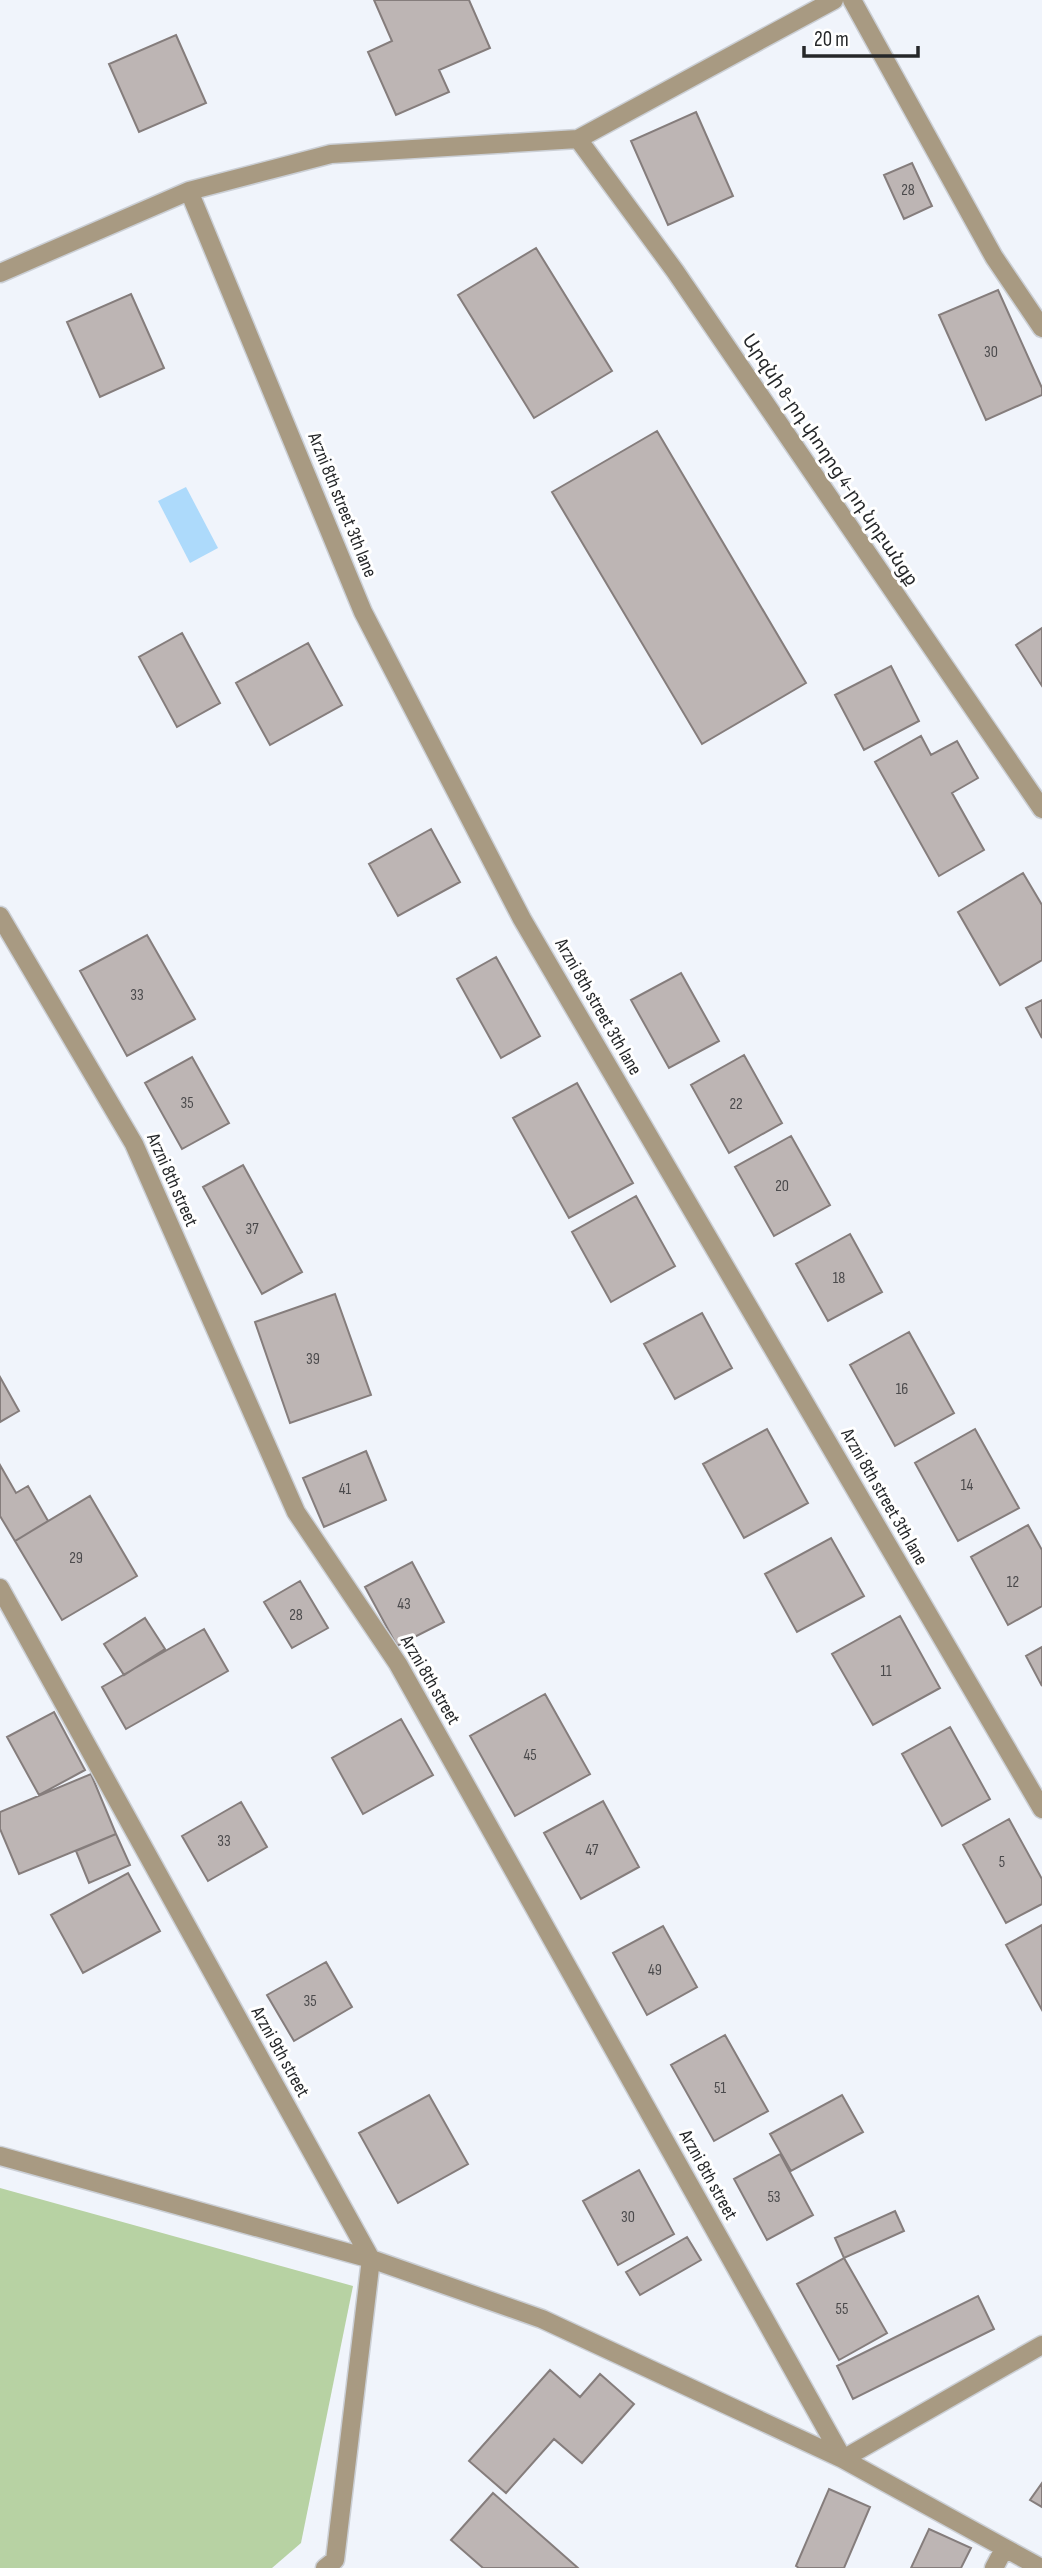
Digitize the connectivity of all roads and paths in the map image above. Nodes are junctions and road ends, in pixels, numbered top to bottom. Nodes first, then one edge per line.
1 (834, 0) edge
2 (852, 0) edge
3 (578, 139) junction
4 (189, 191) junction
5 (0, 273) edge
6 (1042, 328) edge
7 (1042, 809) edge
8 (0, 916) edge
9 (0, 1588) edge
10 (1042, 1809) edge
11 (0, 2156) edge
12 (371, 2259) junction
13 (1042, 2345) edge
14 (842, 2459) junction
15 (1004, 2549) junction
16 (325, 2568) edge
17 (994, 2568) edge
18 (1041, 2568) edge

1 - 3 street
2 - 6 street
3 - 4 street
3 - 7 street, Արզնի 8-րդ փողոց 4-րդ նրբանցք
4 - 5 street
4 - 10 street, Arzni 8th street 3th lane
8 - 14 street, Arzni 8th street
9 - 12 street, Arzni 9th street
11 - 12 street
12 - 14 street
12 - 16 street
13 - 14 street
14 - 15 street
15 - 17 street
15 - 18 street

